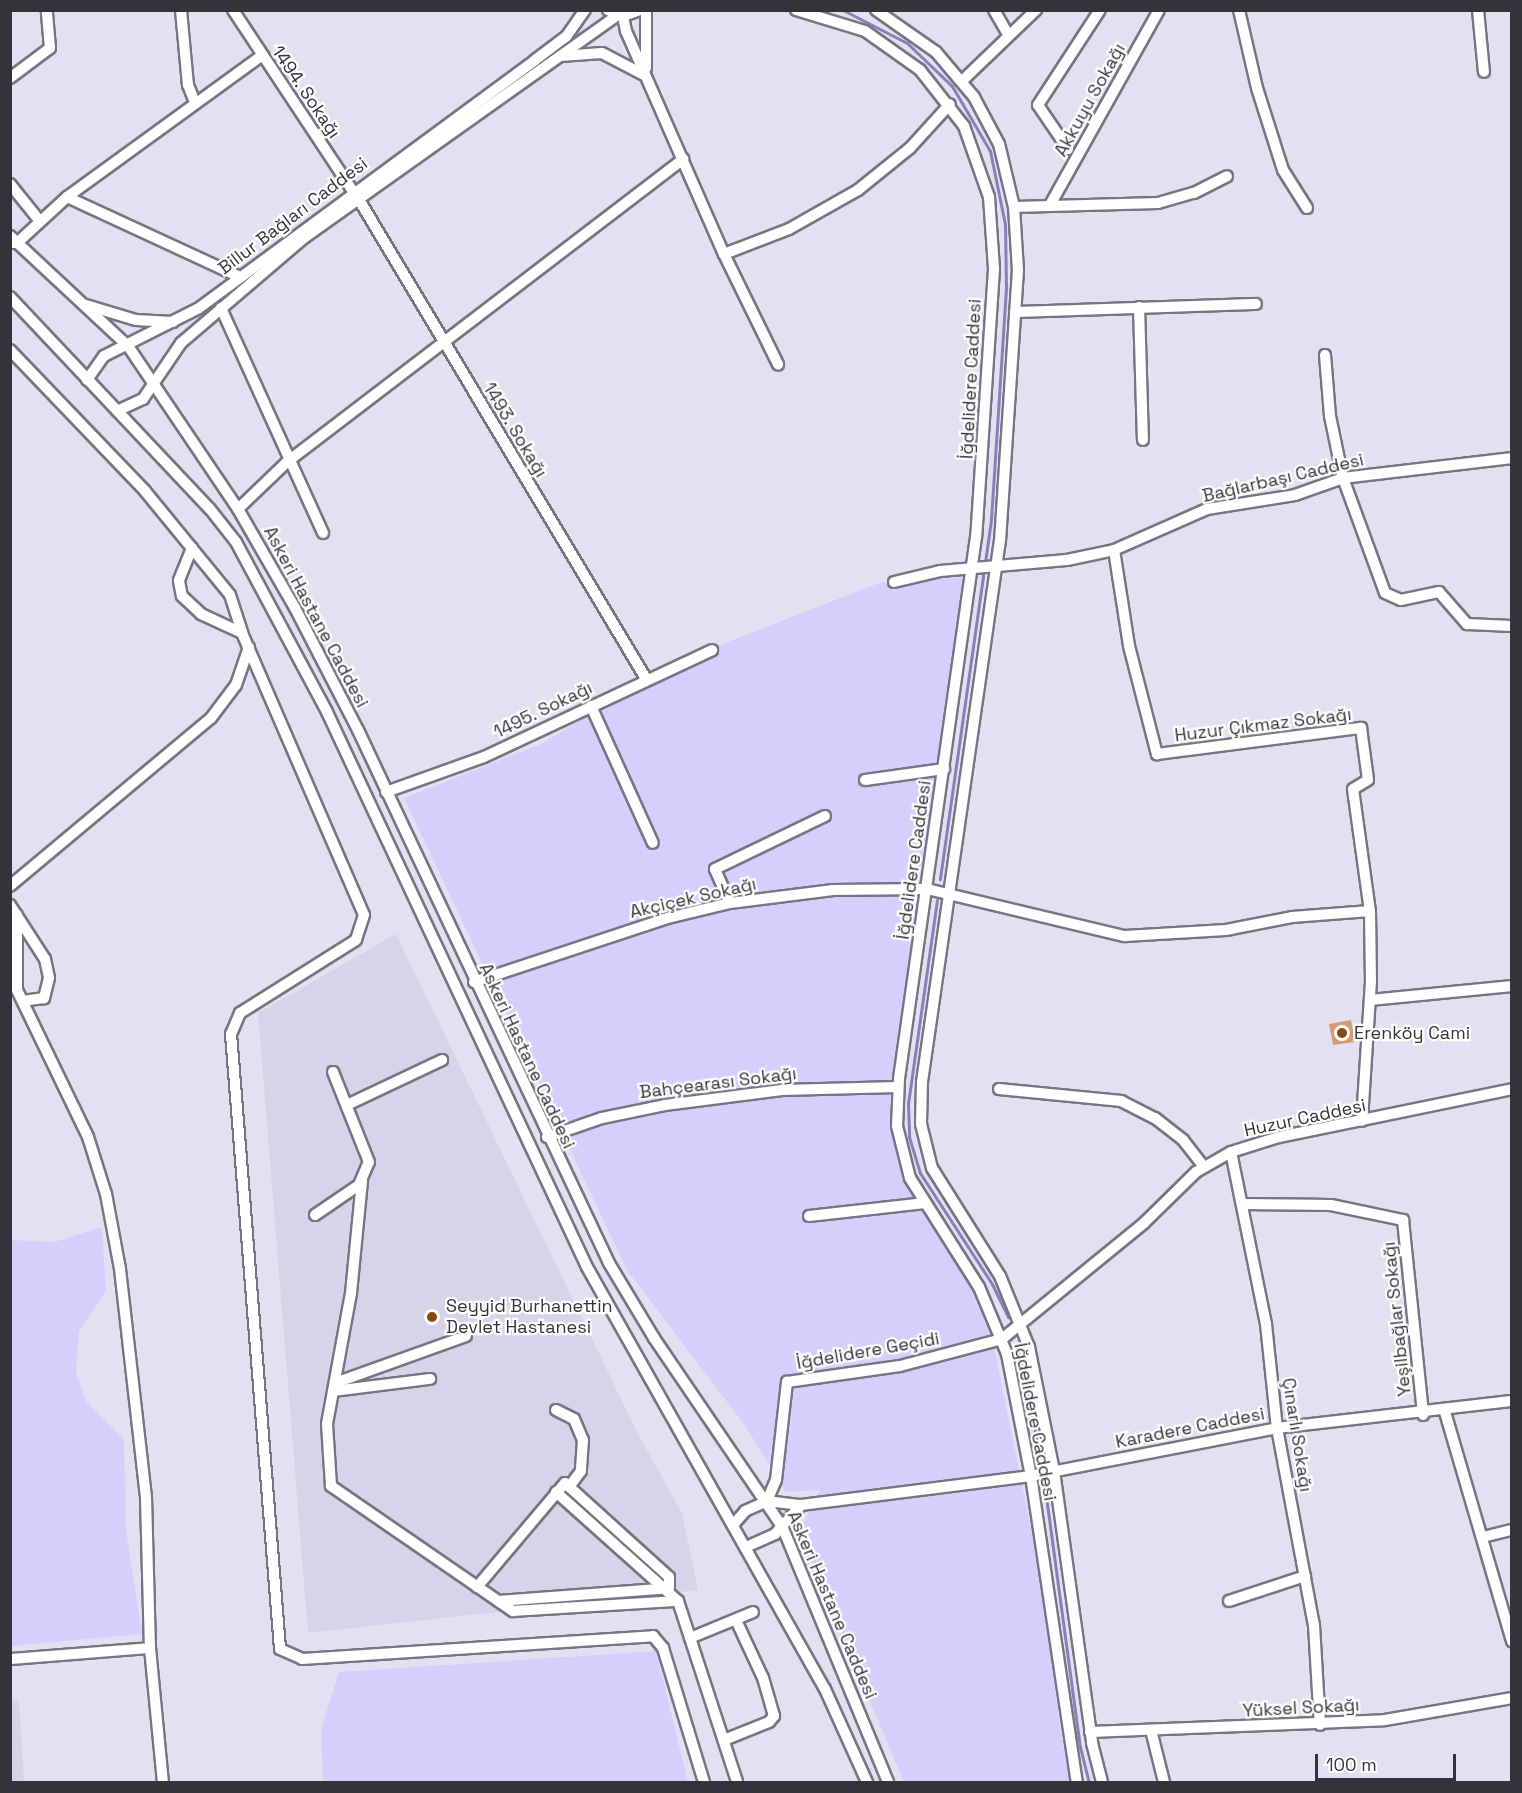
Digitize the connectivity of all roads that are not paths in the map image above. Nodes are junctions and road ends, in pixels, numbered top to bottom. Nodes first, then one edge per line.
1 (47, 10) edge
2 (181, 10) edge
3 (233, 10) edge
4 (640, 10) edge
5 (646, 10) edge
6 (796, 10) edge
7 (876, 10) edge
8 (994, 10) edge
9 (1036, 10) edge
10 (1100, 10) edge
11 (1159, 10) edge
12 (1239, 10) edge
13 (1478, 10) edge
14 (581, 14) edge
15 (616, 14) edge
16 (1008, 34) junction
17 (261, 56) junction
18 (555, 57) junction
19 (1484, 72) dead end
20 (522, 75) junction
21 (647, 77) junction
22 (10, 78) edge
23 (962, 81) junction
24 (195, 102) junction
25 (950, 104) junction
26 (1068, 149) dead end
27 (683, 159) junction
28 (1227, 176) dead end
29 (10, 184) edge
30 (356, 195) junction
31 (67, 197) junction
32 (1050, 205) junction
33 (1014, 207) junction
34 (1307, 208) dead end
35 (39, 220) junction
36 (13, 240) edge
37 (724, 254) junction
38 (240, 277) junction
39 (10, 297) edge
40 (1256, 304) dead end
41 (86, 305) junction
42 (1139, 307) junction
43 (221, 308) junction
44 (1015, 312) junction
45 (173, 322) junction
46 (446, 345) junction
47 (128, 346) junction
48 (10, 350) edge
49 (1325, 355) dead end
50 (778, 364) dead end
51 (87, 380) junction
52 (157, 384) junction
53 (117, 411) junction
54 (1143, 440) dead end
55 (1512, 458) edge
56 (287, 462) junction
57 (1342, 478) junction
58 (238, 509) junction
59 (323, 533) dead end
60 (192, 548) junction
61 (1114, 550) junction
62 (997, 565) junction
63 (973, 568) junction
64 (894, 582) dead end
65 (1512, 626) edge
66 (242, 633) junction
67 (249, 647) junction
68 (712, 650) dead end
69 (645, 677) junction
70 (591, 706) junction
71 (944, 768) junction
72 (865, 780) dead end
73 (386, 792) junction
74 (825, 816) dead end
75 (653, 843) dead end
76 (10, 886) edge
77 (927, 889) junction
78 (951, 893) junction
79 (730, 903) junction
80 (10, 905) edge
81 (1370, 911) junction
82 (17, 915) junction
83 (474, 982) junction
84 (1512, 986) edge
85 (1370, 1000) junction
86 (23, 1001) junction
87 (442, 1060) dead end
88 (333, 1072) dead end
89 (898, 1087) junction
90 (999, 1089) dead end
91 (1512, 1089) edge
92 (349, 1104) junction
93 (1362, 1121) junction
94 (547, 1137) junction
95 (1230, 1152) junction
96 (1204, 1167) junction
97 (362, 1181) junction
98 (925, 1203) junction
99 (1242, 1204) junction
100 (315, 1215) dead end
101 (809, 1216) dead end
102 (1022, 1324) junction
103 (466, 1336) dead end
104 (1002, 1339) junction
105 (430, 1379) dead end
106 (334, 1387) junction
107 (1512, 1401) edge
108 (556, 1410) dead end
109 (1446, 1412) junction
110 (1423, 1415) junction
111 (1277, 1428) junction
112 (1054, 1471) junction
113 (1031, 1476) junction
114 (569, 1487) junction
115 (556, 1492) junction
116 (767, 1501) junction
117 (801, 1505) junction
118 (733, 1525) junction
119 (782, 1526) junction
120 (1512, 1530) edge
121 (1483, 1537) junction
122 (746, 1547) junction
123 (1305, 1576) junction
124 (477, 1587) junction
125 (669, 1588) junction
126 (498, 1601) junction
127 (678, 1601) junction
128 (1229, 1601) dead end
129 (753, 1612) dead end
130 (736, 1620) junction
131 (690, 1638) junction
132 (1512, 1641) edge
133 (150, 1648) junction
134 (10, 1659) edge
135 (1512, 1698) edge
136 (1320, 1725) junction
137 (1151, 1730) junction
138 (1090, 1732) junction
139 (724, 1740) junction
140 (163, 1782) edge
141 (704, 1782) edge
142 (737, 1782) edge
143 (867, 1782) edge
144 (888, 1782) edge
145 (1077, 1782) edge
146 (1102, 1782) edge
147 (1164, 1782) edge

1 - 22 street
2 - 24 street
3 - 17 street, 1494. Sokağı
4 - 15 street
5 - 21 street
6 - 25 street, İğdelidere Caddesi
7 - 23 street, İğdelidere Caddesi
8 - 16 street
9 - 16 street
10 - 26 street
11 - 32 street, Akkuyu Sokağı
12 - 34 street
13 - 19 street
14 - 20 street
15 - 18 street
15 - 21 street
16 - 23 street
17 - 24 street
17 - 30 street, 1494. Sokağı
18 - 20 street
18 - 21 street
20 - 30 street, Billur Bağları Caddesi
21 - 27 street
23 - 33 street, İğdelidere Caddesi
24 - 31 street
25 - 37 street
25 - 63 street, İğdelidere Caddesi
27 - 37 street
27 - 46 street
28 - 32 street
29 - 35 street
30 - 38 street, Billur Bağları Caddesi
30 - 43 street, Billur Bağları Caddesi
30 - 46 street, 1493. Sokağı
31 - 35 street
31 - 38 street
32 - 33 street
33 - 44 street, İğdelidere Caddesi
35 - 36 street
36 - 41 street, Askeri Hastane Caddesi
37 - 50 street
38 - 45 street, Billur Bağları Caddesi
39 - 51 street, Askeri Hastane Caddesi
40 - 42 street
41 - 45 street
41 - 47 street, Askeri Hastane Caddesi
42 - 44 street
42 - 54 street
43 - 52 street, Billur Bağları Caddesi
43 - 56 street
44 - 62 street, İğdelidere Caddesi
45 - 47 street, Billur Bağları Caddesi
46 - 56 street
46 - 69 street, 1493. Sokağı
47 - 51 street, Billur Bağları Caddesi
47 - 52 street, Askeri Hastane Caddesi
48 - 60 street
49 - 57 street
51 - 53 street, Askeri Hastane Caddesi
52 - 53 street, Billur Bağları Caddesi
52 - 58 street, Askeri Hastane Caddesi
53 - 118 street, Askeri Hastane Caddesi
55 - 57 street, Bağlarbaşı Caddesi
56 - 58 street
56 - 59 street
57 - 61 street, Bağlarbaşı Caddesi
57 - 65 street
58 - 73 street, Askeri Hastane Caddesi
60 - 66 street
60 - 66 street
61 - 62 street, Bağlarbaşı Caddesi
61 - 81 street, Huzur Çıkmaz Sokağı
62 - 63 street, Bağlarbaşı Caddesi
62 - 78 street, İğdelidere Caddesi
63 - 64 street, Bağlarbaşı Caddesi
63 - 71 street, İğdelidere Caddesi
66 - 67 street
67 - 76 street
67 - 141 street
68 - 69 street, 1495. Sokağı
69 - 70 street, 1495. Sokağı
70 - 73 street, 1495. Sokağı
70 - 75 street
71 - 72 street
71 - 77 street, İğdelidere Caddesi
73 - 83 street, Askeri Hastane Caddesi
74 - 79 street
77 - 78 street, Akçiçek Sokağı
77 - 79 street, Akçiçek Sokağı
77 - 89 street, İğdelidere Caddesi
78 - 81 street, Akçiçek Sokağı
78 - 102 street, İğdelidere Caddesi
79 - 83 street, Akçiçek Sokağı
80 - 82 street
81 - 85 street, Huzur Çıkmaz Sokağı
82 - 86 street
82 - 86 street
83 - 94 street, Askeri Hastane Caddesi
84 - 85 street
85 - 93 street, Huzur Çıkmaz Sokağı
86 - 133 street
87 - 92 street
88 - 92 street
89 - 94 street, Bahçearası Sokağı
89 - 98 street, İğdelidere Caddesi
90 - 96 street
91 - 93 street, Huzur Caddesi
92 - 97 street
93 - 95 street, Huzur Caddesi
94 - 116 street, Askeri Hastane Caddesi
95 - 96 street, Huzur Caddesi
95 - 99 street, Çınarlı Sokağı
96 - 102 street, Huzur Caddesi
97 - 100 street
97 - 106 street
98 - 101 street
98 - 104 street, İğdelidere Caddesi
99 - 110 street, Yeşilbağlar Sokağı
99 - 111 street, Çınarlı Sokağı
102 - 104 street, Huzur Caddesi
102 - 112 street, İğdelidere Caddesi
103 - 106 street
104 - 113 street, İğdelidere Caddesi
104 - 116 street, İğdelidere Geçidi
105 - 106 street
106 - 124 street
107 - 109 street, Karadere Caddesi
108 - 114 street
109 - 110 street, Karadere Caddesi
109 - 121 street
110 - 111 street, Karadere Caddesi
111 - 112 street, Karadere Caddesi
111 - 123 street, Çınarlı Sokağı
112 - 113 street, Karadere Caddesi
112 - 138 street, İğdelidere Caddesi
113 - 117 street
113 - 145 street, İğdelidere Caddesi
114 - 115 street
114 - 125 street
115 - 124 street
115 - 125 street
116 - 117 street
116 - 118 street
116 - 119 street, Askeri Hastane Caddesi
117 - 119 street
118 - 122 street, Askeri Hastane Caddesi
119 - 122 street
119 - 144 street, Askeri Hastane Caddesi
120 - 121 street
121 - 132 street
122 - 143 street, Askeri Hastane Caddesi
123 - 128 street
123 - 136 street, Çınarlı Sokağı
124 - 126 street
125 - 126 street
125 - 127 street
126 - 127 street
127 - 131 street
129 - 130 street
130 - 131 street
130 - 139 street
131 - 139 street
133 - 134 street
133 - 140 street
135 - 136 street, Yüksel Sokağı
136 - 137 street, Yüksel Sokağı
137 - 138 street, Yüksel Sokağı
137 - 147 street
138 - 146 street, İğdelidere Caddesi
139 - 142 street

